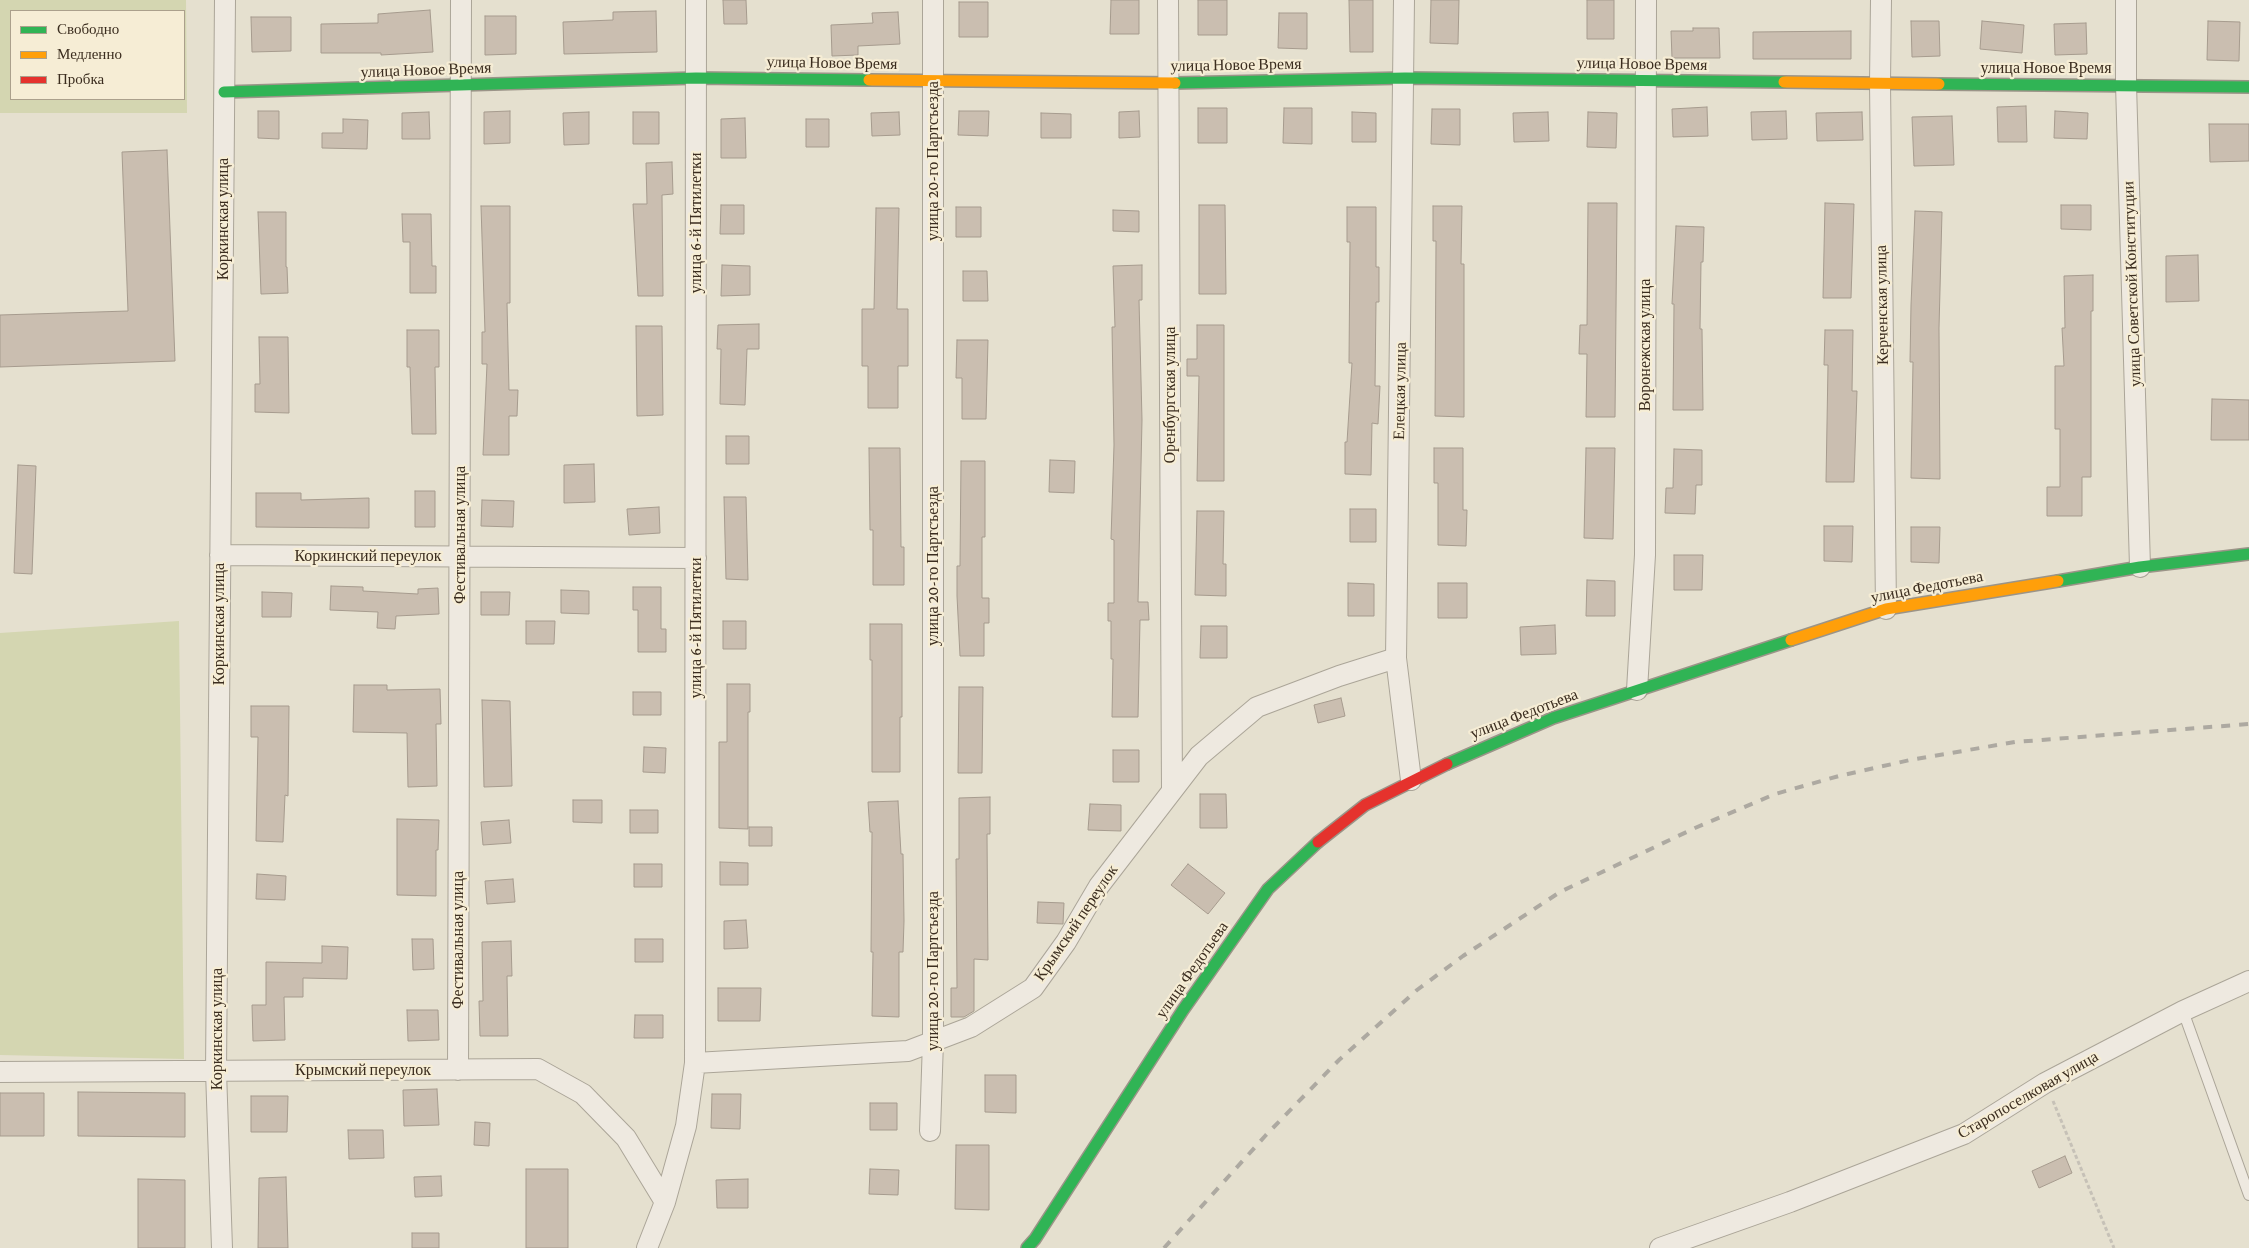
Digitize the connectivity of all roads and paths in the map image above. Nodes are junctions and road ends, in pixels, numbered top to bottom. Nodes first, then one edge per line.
1 (225, 0) edge
2 (461, 0) edge
3 (696, 0) edge
4 (933, 0) edge
5 (1168, 0) edge
6 (1404, 0) edge
7 (1646, 0) edge
8 (1881, 0) edge
9 (2126, 0) edge
10 (696, 78) junction
11 (1405, 78) junction
12 (1646, 80) junction
13 (934, 81) junction
14 (1168, 83) junction
15 (1880, 83) junction
16 (2126, 84) junction
17 (461, 85) junction
18 (2249, 87) edge
19 (224, 92) junction
20 (2249, 554) edge
21 (220, 555) junction
22 (460, 557) junction
23 (696, 558) junction
24 (2140, 568) junction
25 (1886, 609) junction
26 (1396, 658) junction
27 (1637, 690) junction
28 (1411, 780) junction
29 (1172, 790) junction
30 (2249, 981) edge
31 (2183, 1011) junction
32 (933, 1041) junction
33 (695, 1062) junction
34 (458, 1070) junction
35 (216, 1071) junction
36 (0, 1072) edge
37 (2045, 1083) junction
38 (930, 1131) dead end
39 (2249, 1195) edge
40 (665, 1202) junction
41 (222, 1248) edge
42 (647, 1248) edge
43 (1027, 1248) edge
44 (1660, 1248) edge
45 (2114, 1248) edge

1 - 19 street, Коркинская улица
2 - 17 street, Фестивальная улица
3 - 10 street, улица 6-й Пятилетки
4 - 13 street, улица 20-го Партсъезда
5 - 14 street, Оренбургская улица
6 - 11 street, Елецкая улица
7 - 12 street, Воронежская улица
8 - 15 street, Керченская улица
9 - 16 street, улица Советской Конституции
10 - 13 street, улица Новое Время
10 - 17 street, улица Новое Время
10 - 23 street, улица 6-й Пятилетки
11 - 12 street, улица Новое Время
11 - 14 street, улица Новое Время
11 - 26 street, Елецкая улица
12 - 15 street, улица Новое Время
12 - 27 street, Воронежская улица
13 - 14 street, улица Новое Время
13 - 32 street, улица 20-го Партсъезда
14 - 29 street, Оренбургская улица
15 - 16 street, улица Новое Время
15 - 25 street, Керченская улица
16 - 18 street, улица Новое Время
16 - 24 street, улица Советской Конституции
17 - 19 street, улица Новое Время
17 - 22 street, Фестивальная улица
19 - 21 street, Коркинская улица
20 - 24 street, улица Федотьева
21 - 22 street, Коркинский переулок
21 - 35 street, Коркинская улица
22 - 23 street, Коркинский переулок
22 - 34 street, Фестивальная улица
23 - 33 street, улица 6-й Пятилетки
24 - 25 street, улица Федотьева
25 - 27 street, улица Федотьева
26 - 28 street, Елецкая улица
26 - 29 street, Крымский переулок
27 - 28 street, улица Федотьева
28 - 43 street, улица Федотьева
29 - 32 street, Крымский переулок
30 - 31 street, Старопоселковая улица
31 - 37 street, Старопоселковая улица
31 - 39 lane
32 - 33 street, Крымский переулок
32 - 38 street, улица 20-го Партсъезда
33 - 40 street, улица 6-й Пятилетки
34 - 35 street, Крымский переулок
34 - 40 street, Крымский переулок
35 - 36 street, Крымский переулок
35 - 41 street, Коркинская улица
37 - 44 street, Старопоселковая улица
37 - 45 path
40 - 42 street, улица 6-й Пятилетки

